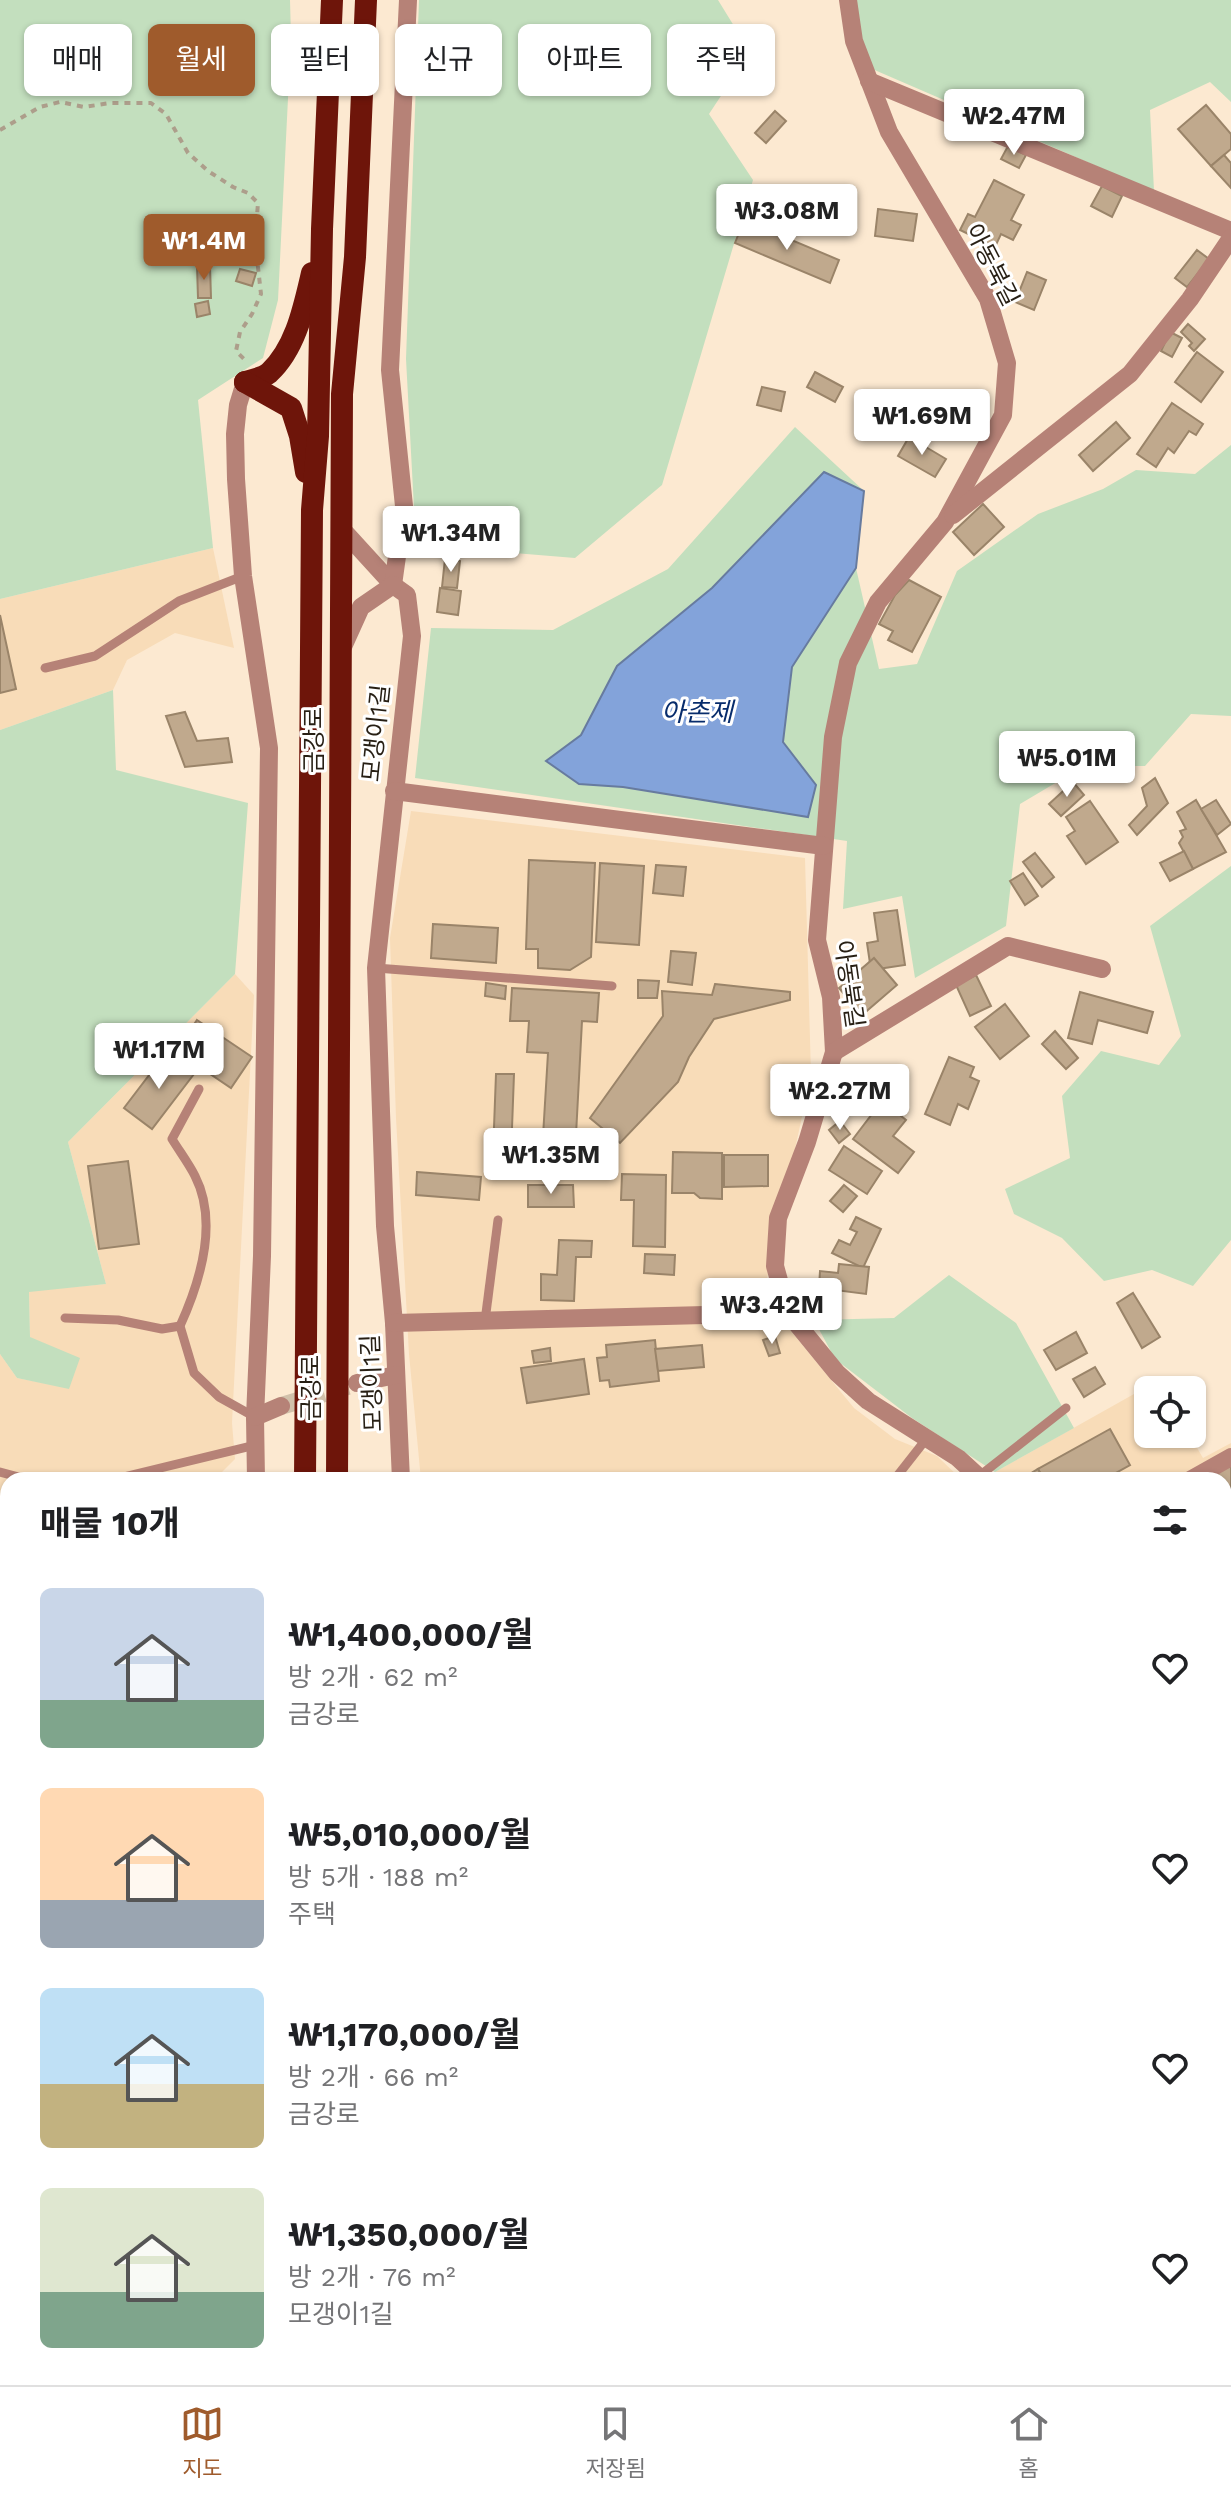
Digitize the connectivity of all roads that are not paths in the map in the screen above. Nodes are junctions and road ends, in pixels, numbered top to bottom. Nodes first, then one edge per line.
1 (332, 0) edge
2 (366, 0) edge
3 (408, 0) edge
4 (848, 0) edge
5 (869, 81) junction
6 (322, 229) junction
7 (1231, 231) edge
8 (1231, 238) edge
9 (245, 382) junction
10 (312, 510) junction
11 (945, 522) junction
12 (341, 528) junction
13 (243, 576) junction
14 (393, 585) junction
15 (340, 655) junction
16 (45, 668) dead end
17 (394, 791) junction
18 (824, 846) junction
19 (376, 968) junction
20 (1102, 969) dead end
21 (612, 986) dead end
22 (834, 1052) junction
23 (199, 1089) dead end
24 (498, 1220) dead end
25 (788, 1313) junction
26 (65, 1318) dead end
27 (485, 1321) junction
28 (394, 1323) junction
29 (180, 1326) junction
30 (396, 1375) junction
31 (357, 1383) tunnel mouth
32 (281, 1406) tunnel mouth
33 (1066, 1408) dead end
34 (255, 1417) junction
35 (927, 1438) junction
36 (255, 1445) junction
37 (1231, 1457) edge
38 (144, 1472) edge
39 (256, 1472) edge
40 (305, 1472) edge
41 (337, 1472) edge
42 (401, 1472) edge
43 (900, 1472) edge
44 (973, 1472) edge
45 (987, 1472) edge
46 (1204, 1472) edge

1 - 6 highway, 금강로
2 - 12 highway, 금강로
3 - 14 street
4 - 5 street, 아동북길
5 - 7 street
5 - 11 street, 아동북길
6 - 9 highway
6 - 10 highway, 금강로
8 - 11 street, 아동북길
9 - 10 highway
9 - 13 street
10 - 40 highway, 금강로
11 - 18 street, 아동북길
12 - 14 street, 모갱이1길
12 - 15 highway, 금강로
13 - 16 lane
13 - 34 street
14 - 15 street
14 - 17 street, 모갱이1길
15 - 41 highway, 금강로
17 - 18 street
17 - 19 street, 모갱이1길
18 - 22 street, 아동북길
19 - 21 lane
19 - 28 street, 모갱이1길
20 - 22 street
22 - 25 street, 아동북길
23 - 29 lane
24 - 27 lane
25 - 27 street
25 - 35 street, 아동북길
26 - 29 lane
27 - 28 street
28 - 30 street, 모갱이1길
29 - 34 lane
30 - 31 street
30 - 42 street, 모갱이1길
32 - 34 street
33 - 45 lane
34 - 36 street
35 - 43 lane
35 - 44 street, 아동북길
36 - 38 lane
36 - 39 street
37 - 46 street

